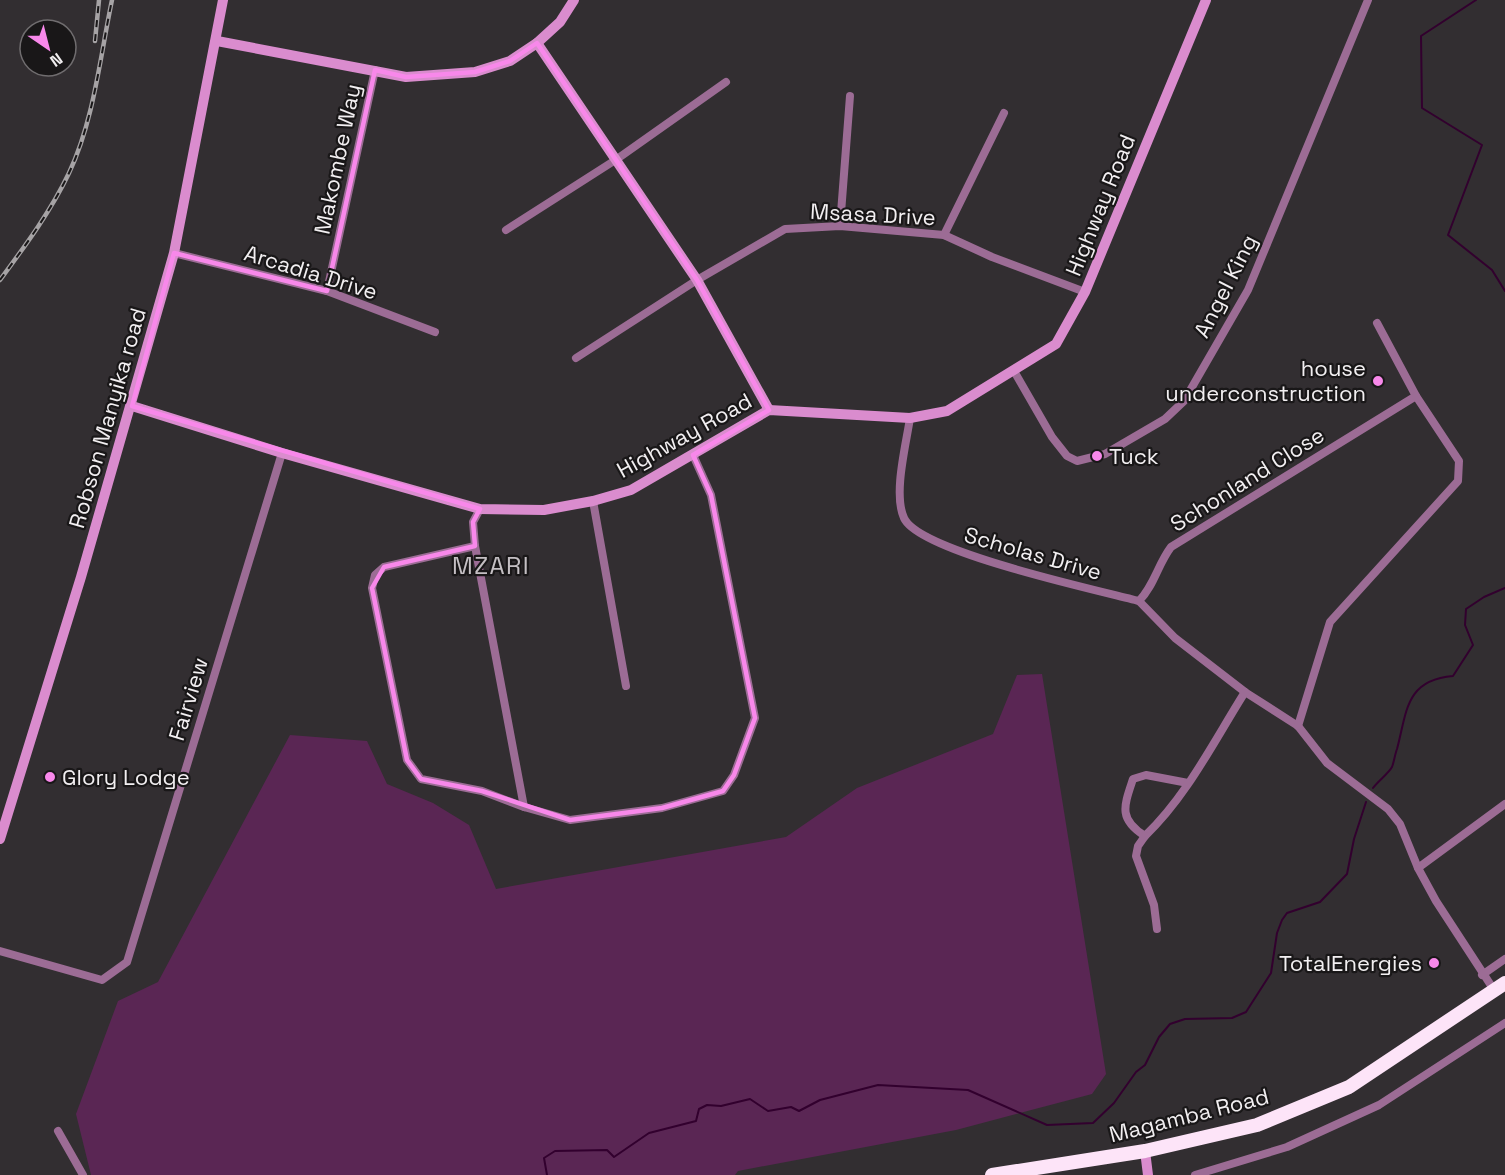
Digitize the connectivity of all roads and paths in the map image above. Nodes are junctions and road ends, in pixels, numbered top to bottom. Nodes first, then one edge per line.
1 (223, 0) edge
2 (574, 0) edge
3 (1206, 0) edge
4 (1368, 0) edge
5 (217, 41) junction
6 (537, 43) junction
7 (375, 70) junction
8 (726, 82) dead end
9 (850, 96) dead end
10 (1004, 113) dead end
11 (616, 159) junction
12 (840, 226) junction
13 (506, 230) dead end
14 (945, 235) junction
15 (174, 253) junction
16 (698, 280) junction
17 (327, 291) junction
18 (1085, 292) junction
19 (1377, 323) dead end
20 (435, 332) dead end
21 (576, 358) dead end
22 (1014, 371) junction
23 (1416, 396) junction
24 (132, 406) junction
25 (769, 410) junction
26 (910, 418) junction
27 (282, 453) junction
28 (693, 455) junction
29 (593, 501) junction
30 (480, 509) junction
31 (475, 546) junction
32 (1139, 601) junction
33 (626, 686) dead end
34 (1245, 692) junction
35 (1298, 726) junction
36 (1188, 783) junction
37 (1505, 804) edge
38 (524, 807) junction
39 (1145, 836) junction
40 (0, 839) edge
41 (1418, 868) junction
42 (1157, 929) dead end
43 (0, 951) edge
44 (1505, 959) edge
45 (1482, 975) junction
46 (1499, 987) edge
47 (1505, 1023) edge
48 (58, 1131) dead end
49 (1145, 1151) junction
50 (83, 1175) edge
51 (992, 1175) edge
52 (1148, 1175) edge
53 (1195, 1175) edge

1 - 5 street, Robson Manyika road
2 - 6 street
3 - 18 street, Highway Road
4 - 22 street, Angel King
5 - 7 street
5 - 15 street, Robson Manyika road
6 - 7 street
6 - 11 street
7 - 17 street, Makombe Way
8 - 11 street
9 - 12 street
10 - 14 street
11 - 13 street
11 - 16 street
12 - 14 street, Msasa Drive
12 - 16 street, Msasa Drive
14 - 18 street, Msasa Drive
15 - 17 street, Arcadia Drive
15 - 24 street, Robson Manyika road
16 - 21 street, Msasa Drive
16 - 25 street
17 - 20 street, Arcadia Drive
18 - 22 street, Highway Road
19 - 23 street
22 - 26 street, Highway Road
23 - 32 street, Schonland Close
23 - 35 street
24 - 27 street, Highway Road
24 - 40 street, Robson Manyika road
25 - 26 street, Highway Road
25 - 28 street, Highway Road
26 - 32 street, Scholas Drive
27 - 30 street, Highway Road
27 - 43 street, Fairview
28 - 29 street, Highway Road
28 - 38 street
29 - 30 street, Highway Road
29 - 33 street
30 - 31 street
31 - 38 street
31 - 38 street
32 - 34 street
34 - 35 street
34 - 36 street
35 - 41 street
36 - 39 street
36 - 39 street
37 - 41 street
39 - 42 street
41 - 45 street
44 - 45 street
45 - 46 street
46 - 49 highway, Magamba Road
47 - 53 street
48 - 50 street
49 - 51 highway, Magamba Road
49 - 52 street

